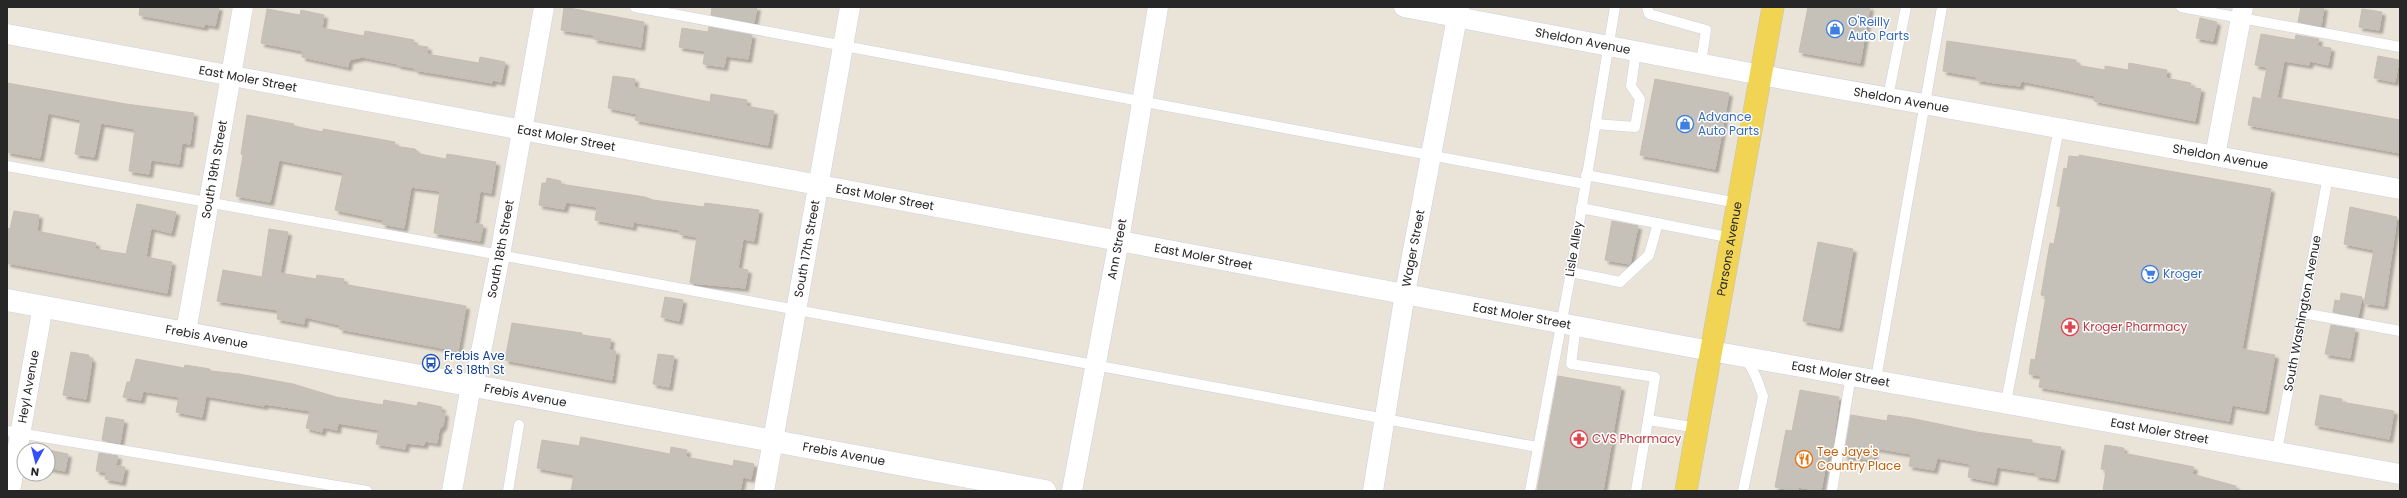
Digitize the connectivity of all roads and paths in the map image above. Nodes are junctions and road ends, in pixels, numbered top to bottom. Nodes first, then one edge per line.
1 (243, 7) edge
2 (544, 7) edge
3 (635, 7) edge
4 (850, 7) edge
5 (1158, 7) edge
6 (1404, 7) edge
7 (1616, 7) edge
8 (1647, 7) edge
9 (1773, 7) edge
10 (1906, 7) edge
11 (1942, 7) edge
12 (2181, 7) edge
13 (1458, 12) edge
14 (2242, 13) edge
15 (7, 34) edge
16 (1608, 45) junction
17 (843, 46) junction
18 (2400, 47) edge
19 (1636, 51) junction
20 (1701, 63) junction
21 (1761, 75) junction
22 (230, 76) junction
23 (1888, 97) junction
24 (1143, 103) junction
25 (1925, 104) junction
26 (1595, 124) junction
27 (2059, 128) junction
28 (522, 129) junction
29 (1430, 155) junction
30 (2216, 156) junction
31 (7, 166) edge
32 (2328, 176) junction
33 (1586, 179) junction
34 (818, 184) junction
35 (2400, 189) edge
36 (207, 203) junction
37 (1738, 203) junction
38 (1581, 208) junction
39 (1658, 223) junction
40 (1732, 238) junction
41 (1119, 240) junction
42 (500, 255) junction
43 (1571, 272) junction
44 (1405, 293) junction
45 (7, 300) edge
46 (43, 306) junction
47 (796, 310) junction
48 (2303, 313) junction
49 (1568, 323) junction
50 (2400, 331) edge
51 (186, 332) junction
52 (1712, 351) junction
53 (1745, 356) junction
54 (1096, 366) junction
55 (1851, 375) junction
56 (1876, 379) junction
57 (471, 386) junction
58 (2006, 402) junction
59 (1385, 420) junction
60 (1648, 420) junction
61 (519, 424) dead end
62 (1698, 428) junction
63 (14, 432) edge
64 (773, 441) junction
65 (1537, 447) junction
66 (2277, 451) junction
67 (2400, 474) edge
68 (10, 491) edge
69 (367, 491) edge
70 (452, 491) edge
71 (508, 491) edge
72 (764, 491) edge
73 (1045, 491) edge
74 (1072, 491) edge
75 (1373, 491) edge
76 (1530, 491) edge
77 (1636, 491) edge
78 (1686, 491) edge
79 (1743, 491) edge
80 (1832, 491) edge

1 - 22 street, South 19th Street
2 - 28 street, South 18th Street
3 - 17 lane
4 - 17 street, South 17th Street
5 - 24 street, Ann Street
6 - 13 street, Sheldon Avenue
7 - 16 lane, Lisle Alley
8 - 20 lane
9 - 21 main road, Parsons Avenue
10 - 23 lane
11 - 25 lane
12 - 14 lane
13 - 16 street, Sheldon Avenue
13 - 29 street, Wager Street
14 - 18 lane
14 - 30 street
15 - 22 street, East Moler Street
16 - 19 street, Sheldon Avenue
16 - 26 lane, Lisle Alley
17 - 24 lane
17 - 34 street, South 17th Street
19 - 20 street, Sheldon Avenue
19 - 26 lane
20 - 21 street, Sheldon Avenue
21 - 23 street, Sheldon Avenue
21 - 37 main road, Parsons Avenue
22 - 28 street, East Moler Street
22 - 36 street, South 19th Street
23 - 25 street, Sheldon Avenue
24 - 29 lane
24 - 41 street, Ann Street
25 - 27 street, Sheldon Avenue
25 - 56 lane
26 - 33 lane, Lisle Alley
27 - 30 street, Sheldon Avenue
27 - 58 lane
28 - 34 street, East Moler Street
28 - 42 street, South 18th Street
29 - 33 lane
29 - 44 street, Wager Street
30 - 32 street, Sheldon Avenue
31 - 36 lane
32 - 35 street, Sheldon Avenue
32 - 48 lane, South Washington Avenue
33 - 37 lane
33 - 38 lane, Lisle Alley
34 - 41 street, East Moler Street
34 - 47 street, South 17th Street
36 - 42 lane
36 - 51 street, South 19th Street
37 - 40 main road, Parsons Avenue
38 - 39 lane
38 - 43 lane, Lisle Alley
39 - 40 lane
39 - 43 lane
40 - 52 main road, Parsons Avenue
41 - 44 street, East Moler Street
41 - 54 street, Ann Street
42 - 47 lane
42 - 57 street, South 18th Street
43 - 49 lane, Lisle Alley
44 - 49 street, East Moler Street
44 - 59 street, Wager Street
45 - 46 main road, Frebis Avenue
46 - 51 main road, Frebis Avenue
46 - 63 street, Heyl Avenue
47 - 54 lane
47 - 64 street, South 17th Street
48 - 50 lane
48 - 66 lane, South Washington Avenue
49 - 52 street, East Moler Street
49 - 60 lane
49 - 65 lane, Lisle Alley
51 - 57 main road, Frebis Avenue
52 - 53 street, East Moler Street
52 - 62 main road, Parsons Avenue
53 - 55 street, East Moler Street
53 - 79 lane
54 - 59 lane
54 - 74 street, Ann Street
55 - 56 street, East Moler Street
55 - 80 lane
56 - 58 street, East Moler Street
57 - 64 main road, Frebis Avenue
57 - 70 street, South 18th Street
58 - 66 street, East Moler Street
59 - 65 lane
59 - 75 street, Wager Street
60 - 62 lane
60 - 77 lane
61 - 71 lane
62 - 78 main road, Parsons Avenue
63 - 68 street, Heyl Avenue
63 - 69 lane
64 - 72 street, South 17th Street
64 - 73 main road, Frebis Avenue
65 - 76 lane, Lisle Alley
66 - 67 street, East Moler Street

